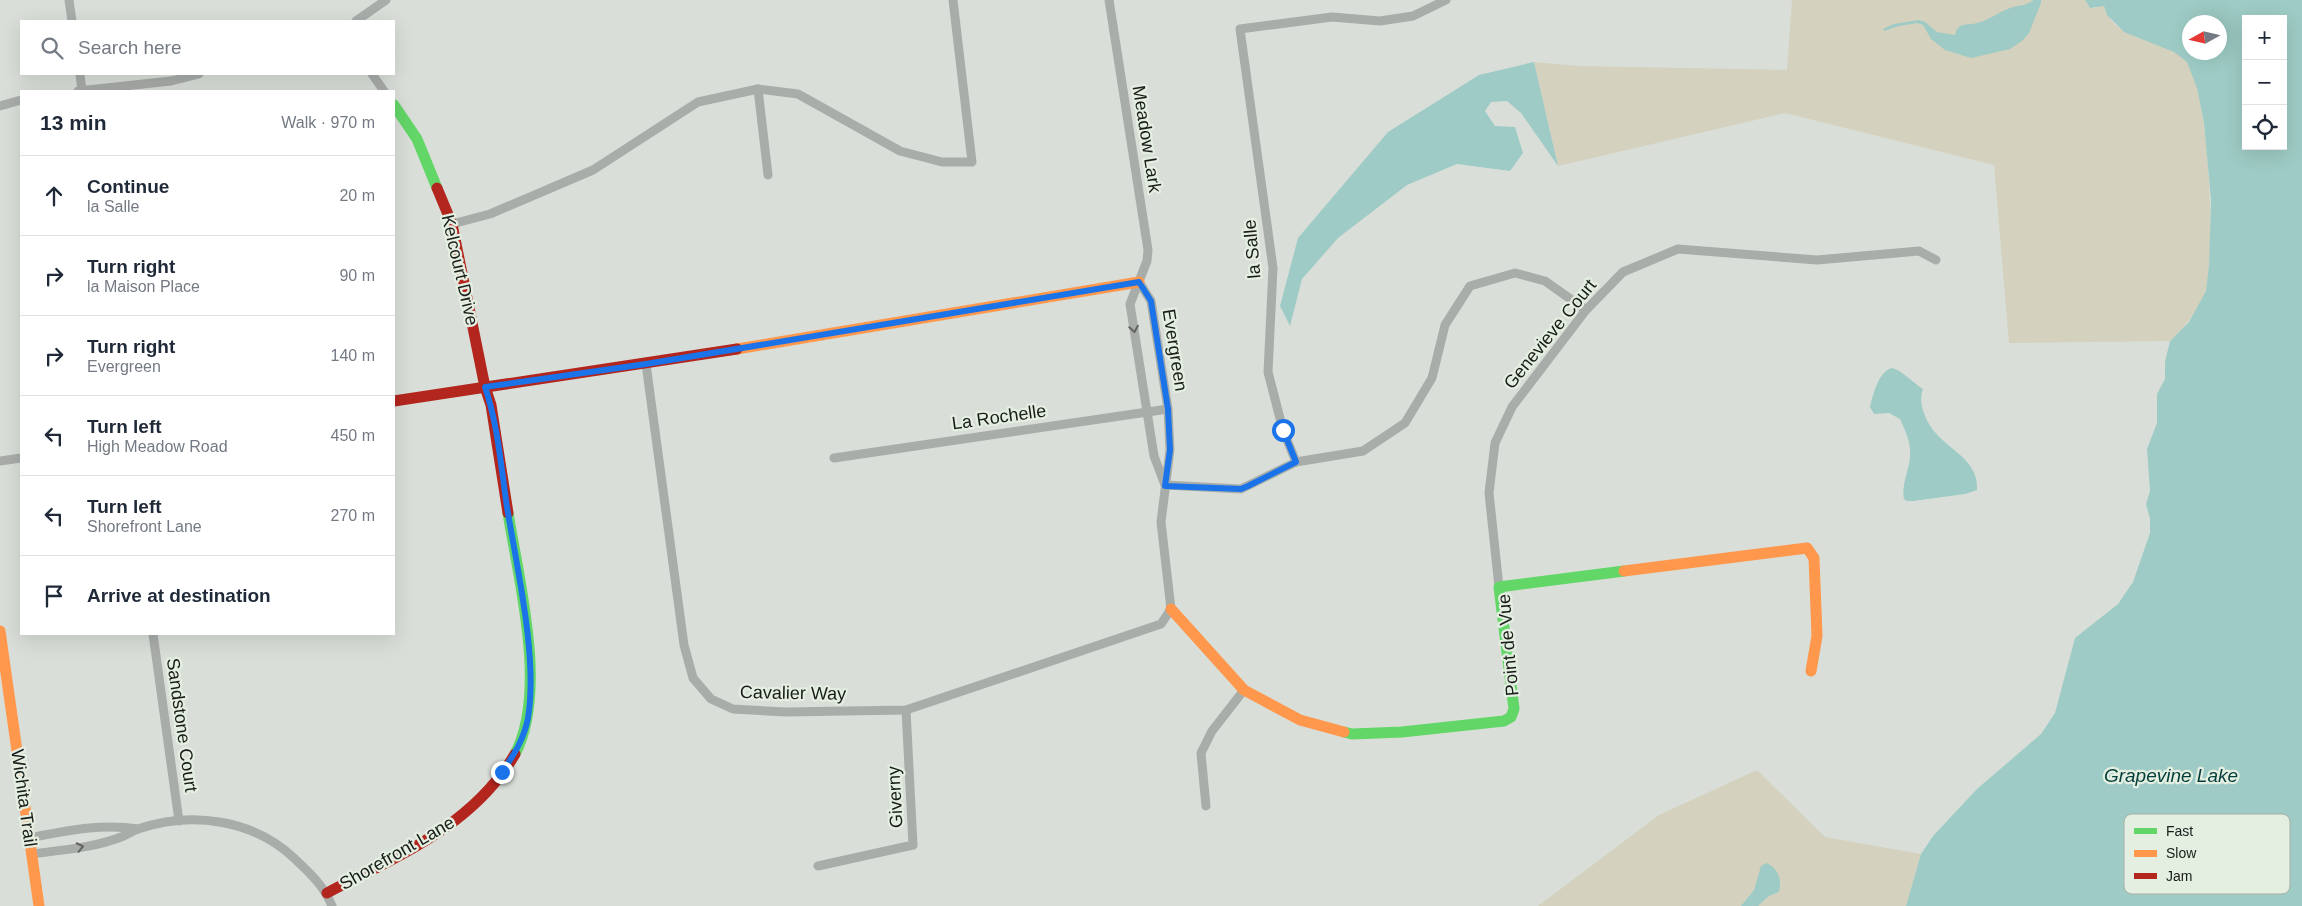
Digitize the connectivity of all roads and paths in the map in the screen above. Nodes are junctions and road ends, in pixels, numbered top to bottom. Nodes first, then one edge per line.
1 (69, 0) edge
2 (386, 0) edge
3 (953, 0) edge
4 (1109, 0) edge
5 (1446, 0) edge
6 (72, 20) edge
7 (357, 20) edge
8 (80, 75) edge
9 (195, 75) edge
10 (373, 75) edge
11 (758, 89) junction
12 (81, 90) edge
13 (90, 90) edge
14 (383, 90) edge
15 (20, 100) edge
16 (4, 101) edge
17 (0, 106) edge
18 (395, 106) edge
19 (768, 175) dead end
20 (452, 224) junction
21 (1936, 260) dead end
22 (1139, 282) junction
23 (1586, 310) junction
24 (646, 364) junction
25 (485, 387) junction
26 (395, 401) edge
27 (1168, 409) junction
28 (1146, 412) junction
29 (20, 458) edge
30 (834, 458) dead end
31 (0, 462) edge
32 (1296, 462) junction
33 (1165, 486) junction
34 (1499, 587) junction
35 (1171, 609) junction
36 (0, 631) edge
37 (153, 635) edge
38 (1811, 671) dead end
39 (1244, 690) junction
40 (906, 710) junction
41 (1206, 806) dead end
42 (179, 821) junction
43 (138, 829) junction
44 (29, 838) junction
45 (31, 854) junction
46 (818, 866) dead end
47 (327, 893) junction
48 (39, 906) edge
49 (332, 906) edge

1 - 6 street
2 - 7 street
3 - 11 street
4 - 22 street, Meadow Lark
5 - 32 street, la Salle
8 - 12 street
9 - 13 street
10 - 14 street
11 - 19 street
11 - 20 street
15 - 16 street
16 - 17 street
18 - 20 street, Kelcourt Drive
20 - 25 street, Kelcourt Drive
21 - 23 street, Genevieve Court
22 - 24 street
22 - 27 street, Evergreen
22 -> 28 street, Evergreen
23 - 32 street
23 - 34 street, Genevieve Court
24 - 25 street
24 - 40 street, Cavalier Way
25 - 26 street
25 - 47 street, Shorefront Lane
27 - 28 street, La Rochelle
27 - 33 street, Evergreen
28 - 30 street, La Rochelle
28 - 33 street, Evergreen
29 - 31 street
32 - 33 street
33 - 35 street, Evergreen
34 - 38 street, Point de Vue
34 - 39 street, Point de Vue
35 - 39 street, Point de Vue
35 - 40 street, Cavalier Way
36 - 44 street, Wichita Trail
37 - 42 street, Sandstone Court
39 - 41 street
40 - 46 street, Giverny
42 - 43 street
42 - 47 street
43 - 44 street
45 -> 43 street
44 - 45 street, Wichita Trail
45 - 48 street, Wichita Trail
47 - 49 street

